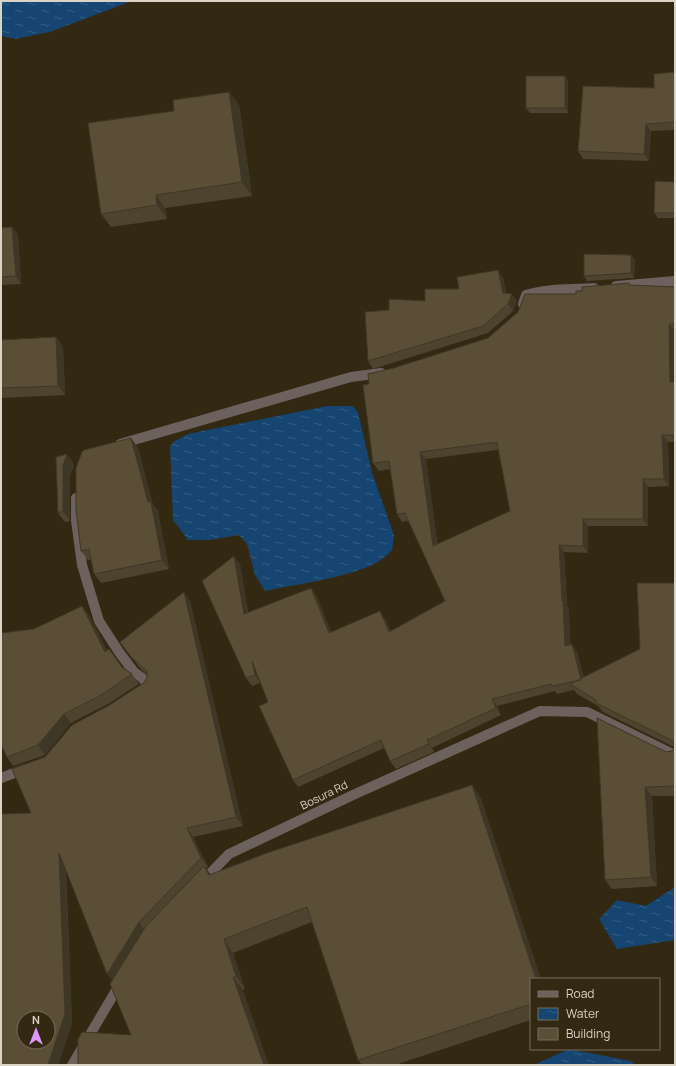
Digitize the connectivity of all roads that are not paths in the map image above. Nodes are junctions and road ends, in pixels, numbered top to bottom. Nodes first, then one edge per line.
1 (675, 281) edge
2 (518, 315) edge
3 (390, 371) edge
4 (112, 446) edge
5 (76, 491) edge
6 (135, 694) edge
7 (675, 755) edge
8 (35, 765) edge
9 (1, 778) edge
10 (192, 892) edge
11 (125, 976) edge
12 (72, 1065) edge

1 - 2 street
3 - 4 street
5 - 6 street
7 - 10 street, Bosura Rd
8 - 9 street
11 - 12 street

